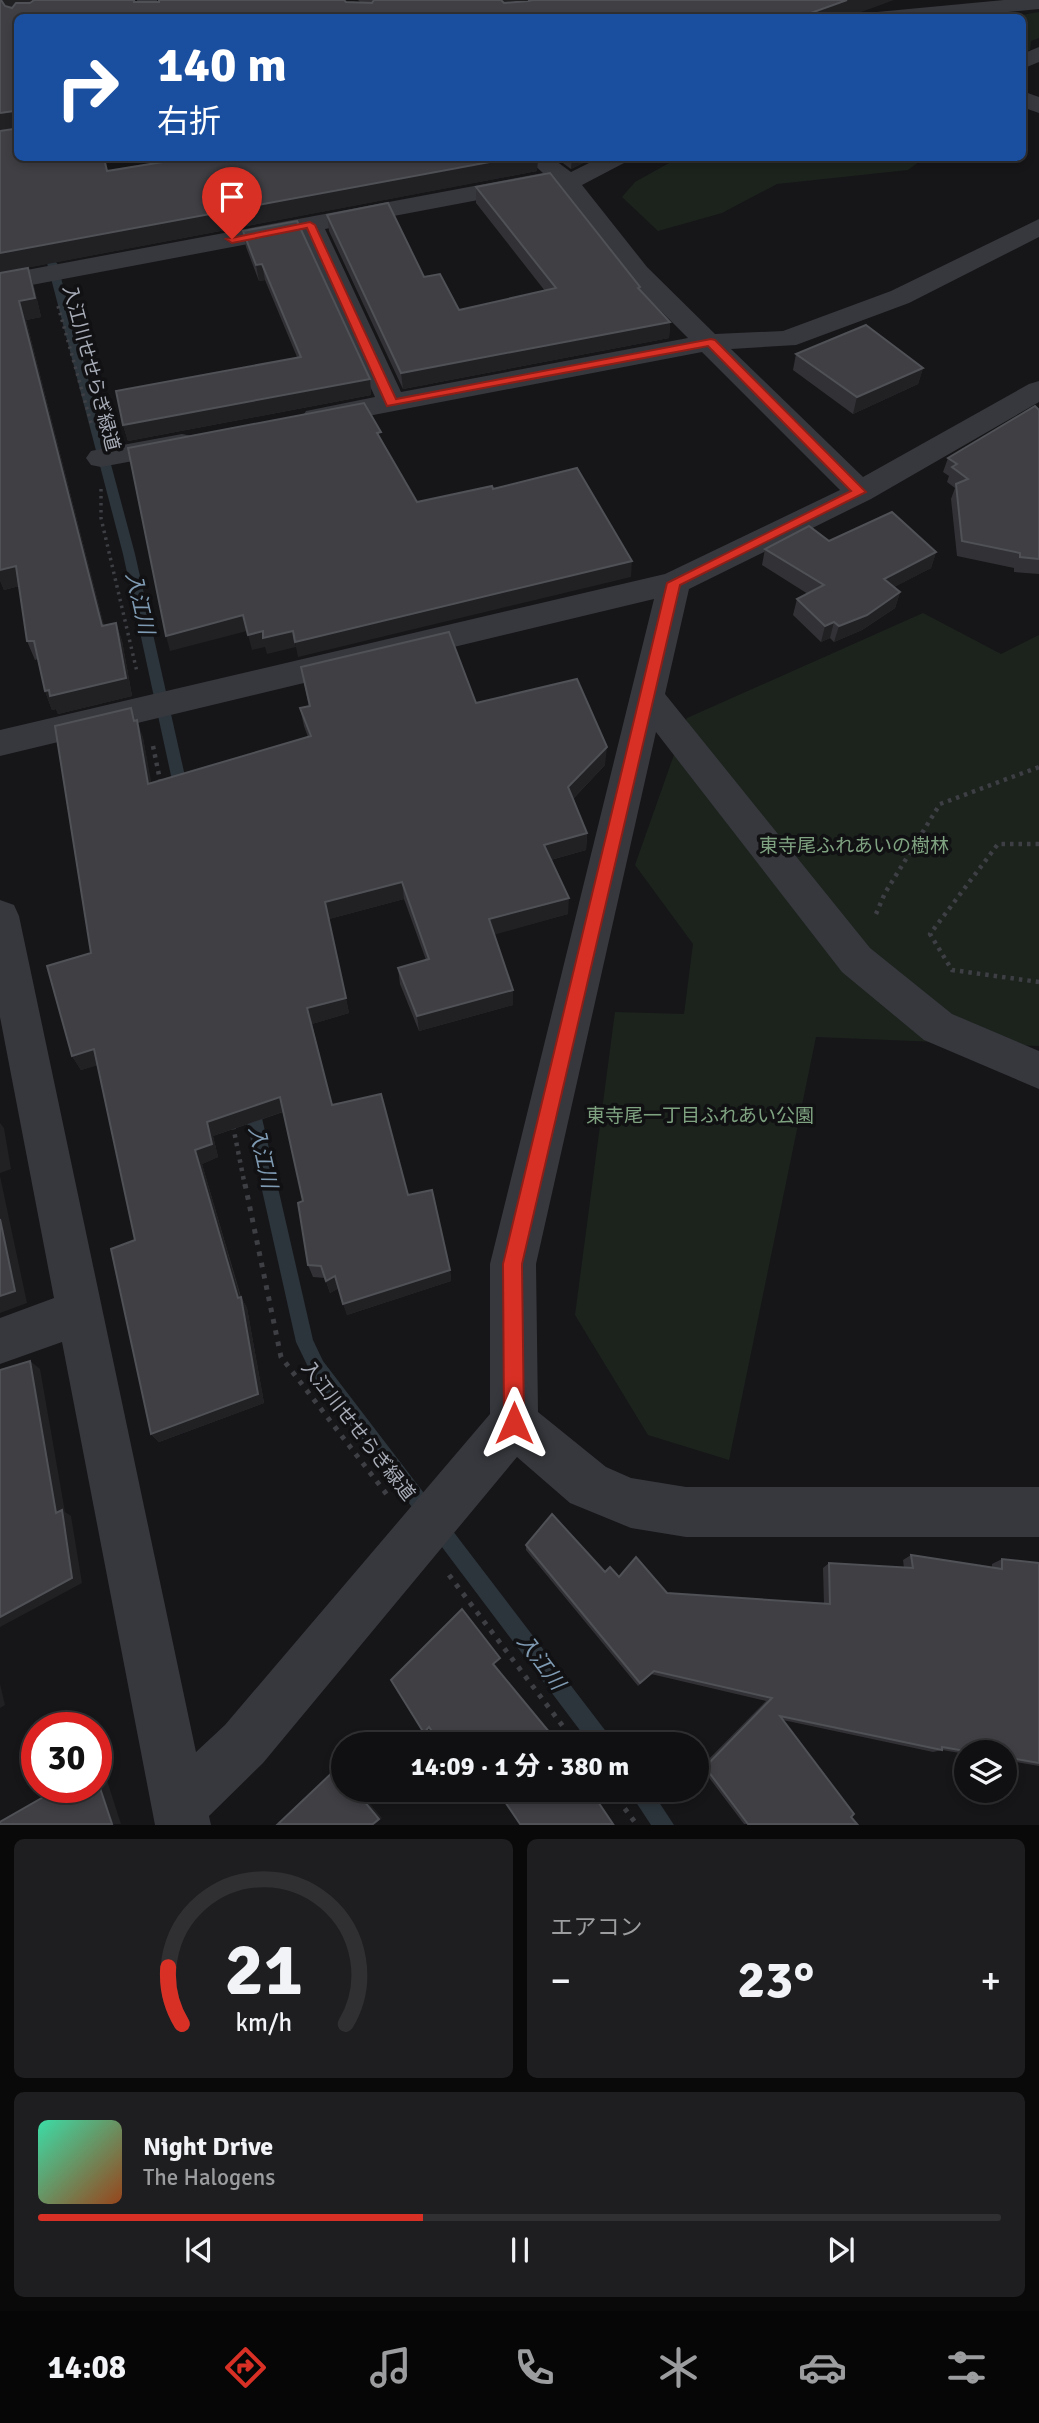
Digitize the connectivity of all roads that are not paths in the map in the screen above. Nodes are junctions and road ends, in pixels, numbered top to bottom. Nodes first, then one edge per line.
1 (1039, 3) edge
2 (970, 4) edge
3 (904, 14) edge
4 (542, 161) edge
5 (609, 161) edge
6 (566, 180) junction
7 (310, 225) junction
8 (1039, 227) edge
9 (0, 283) edge
10 (711, 342) junction
11 (1039, 390) edge
12 (392, 403) junction
13 (286, 423) edge
14 (207, 438) edge
15 (101, 458) road end
16 (860, 492) junction
17 (674, 583) junction
18 (648, 696) junction
19 (0, 743) edge
20 (0, 916) edge
21 (1039, 1070) edge
22 (80, 1312) junction
23 (0, 1341) edge
24 (514, 1423) junction
25 (1039, 1512) edge
26 (182, 1815) edge

1 - 2 street
2 - 3 street
4 - 6 street
5 - 6 street
6 - 7 street
6 - 10 street
7 - 9 street
7 - 12 street
8 - 10 street
10 - 12 street
10 - 16 street
11 - 16 street
12 - 13 street
14 - 15 street
16 - 17 street
17 - 18 street
17 - 19 street
18 - 21 street
18 - 24 street
20 - 22 street
22 - 23 street
22 - 26 street
24 - 25 street
24 - 26 street

